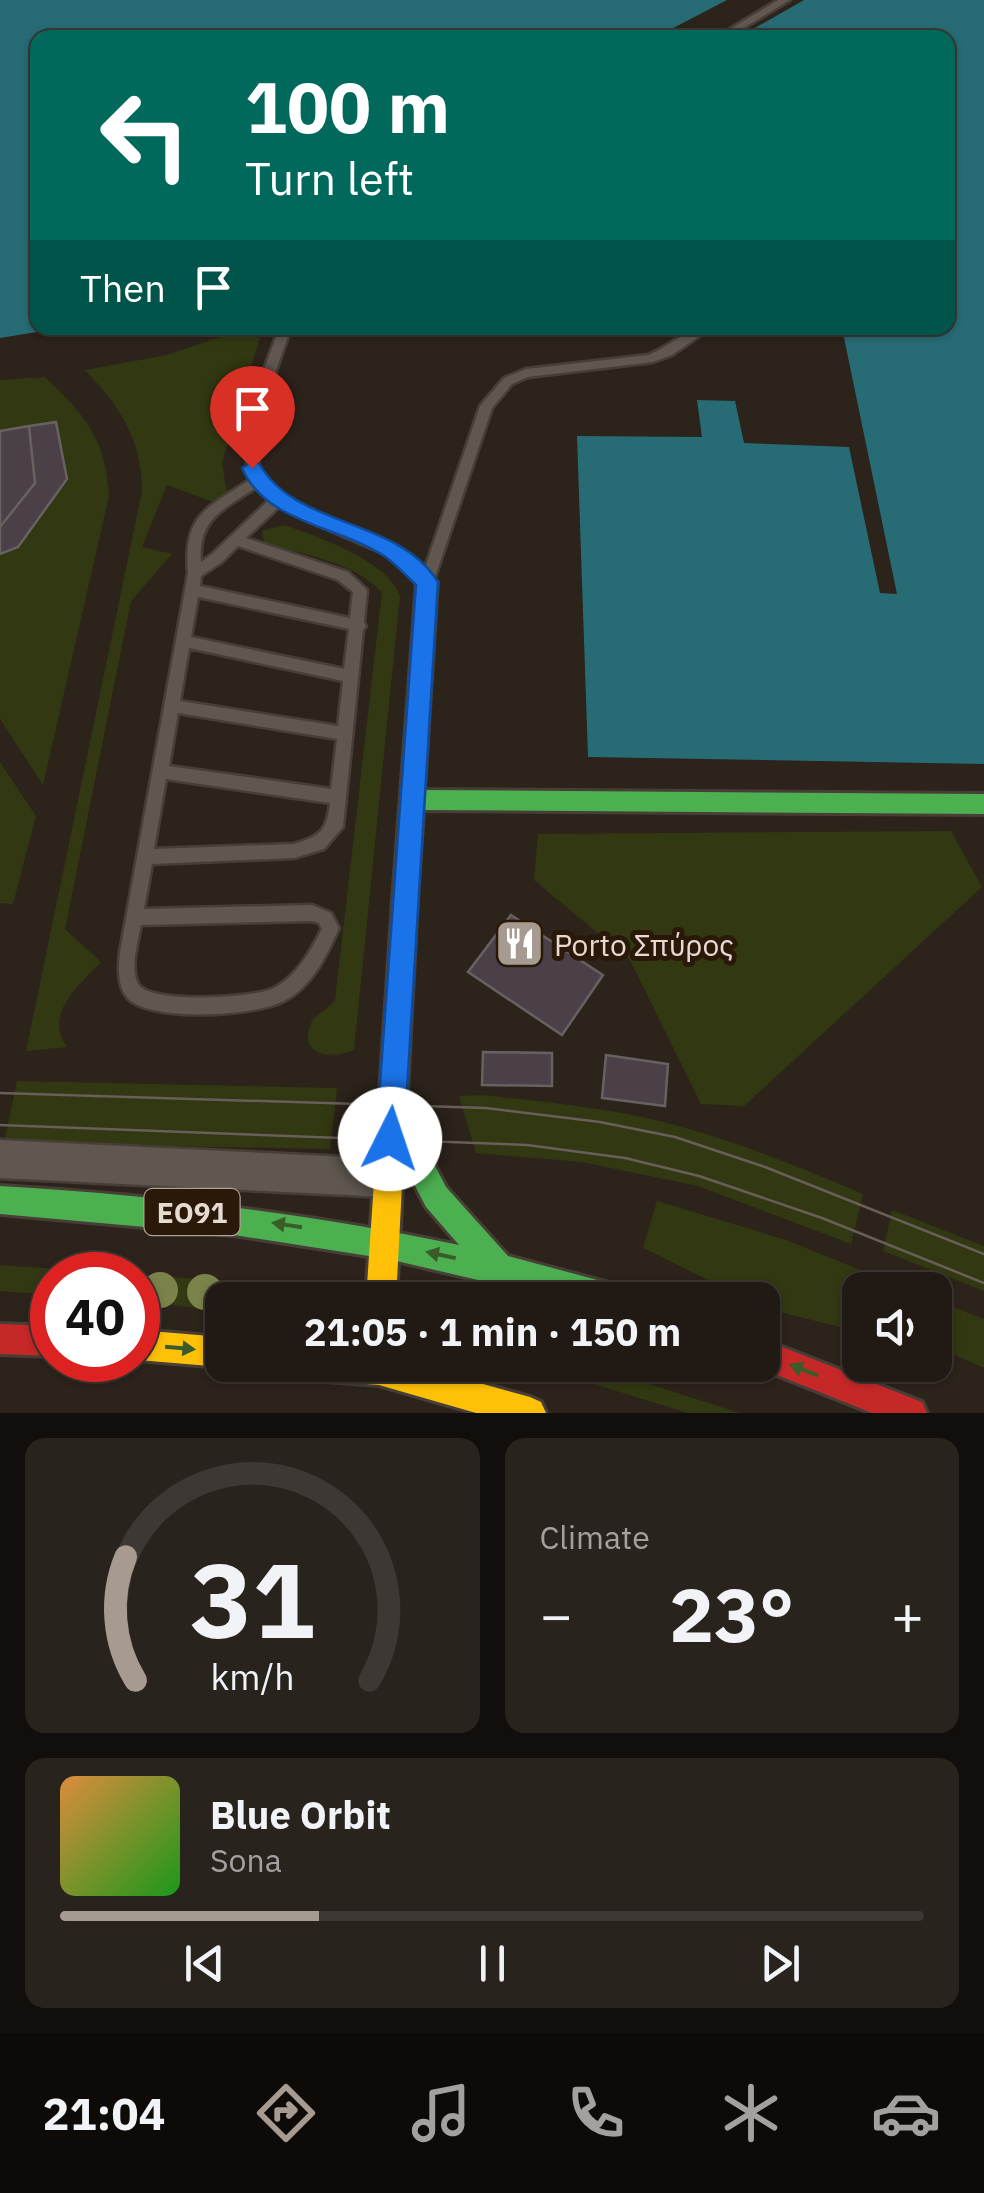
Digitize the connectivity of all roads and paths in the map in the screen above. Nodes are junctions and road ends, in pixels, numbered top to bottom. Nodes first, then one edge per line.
1 (785, 0) edge
2 (734, 30) edge
3 (283, 335) edge
4 (694, 335) edge
5 (257, 480) junction
6 (278, 499) junction
7 (236, 540) junction
8 (193, 581) junction
9 (427, 582) junction
10 (359, 626) junction
11 (183, 641) junction
12 (352, 677) junction
13 (171, 706) junction
14 (346, 734) junction
15 (160, 771) junction
16 (338, 797) junction
17 (412, 800) junction
18 (984, 804) edge
19 (145, 856) junction
20 (134, 917) junction
21 (392, 1112) junction
22 (0, 1158) edge
23 (388, 1178) junction
24 (0, 1200) edge
25 (382, 1243) junction
26 (500, 1268) junction
27 (381, 1282) edge
28 (551, 1282) edge
29 (0, 1339) edge
30 (30, 1340) edge
31 (160, 1347) edge
32 (205, 1351) edge
33 (780, 1361) edge
34 (424, 1382) edge
35 (504, 1409) edge
36 (911, 1413) edge

1 - 2 lane
3 - 5 lane
4 - 9 lane
5 - 6 lane
5 - 8 lane
6 - 7 lane
6 - 9 lane
7 - 8 lane
7 - 10 lane
8 - 10 lane
8 - 11 lane
9 - 17 main road
10 - 12 lane
11 - 12 lane
11 - 13 lane
12 - 14 lane
13 - 14 lane
13 - 15 lane
14 - 16 lane
15 - 16 lane
15 - 19 lane
16 - 19 lane
17 - 18 main road
17 - 21 main road
19 - 20 lane
20 - 20 lane
21 - 23 main road
21 - 26 main road
22 - 23 street
23 - 25 main road
25 -> 24 main road, ΕΟ91
26 -> 25 main road, ΕΟ91
25 - 27 main road
26 - 28 main road, ΕΟ91
29 - 30 main road
31 -> 32 main road
36 -> 33 main road
34 - 35 main road

